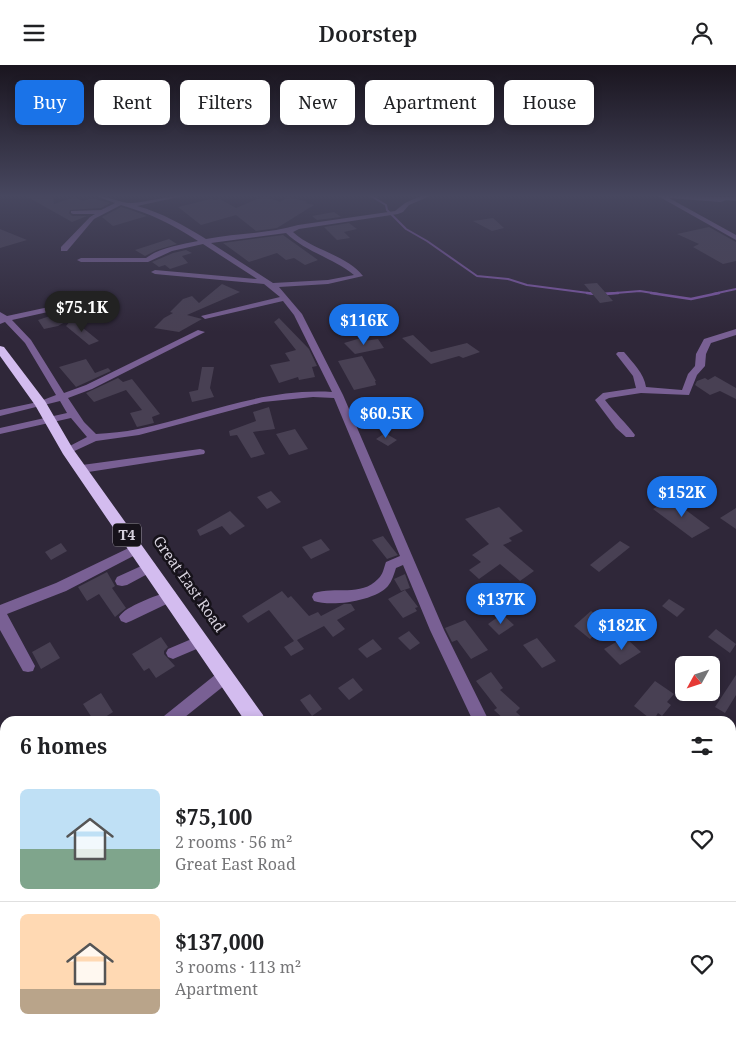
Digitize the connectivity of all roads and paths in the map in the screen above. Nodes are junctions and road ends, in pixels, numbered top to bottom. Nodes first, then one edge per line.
1 (71, 241) edge
2 (203, 241) edge
3 (212, 241) edge
4 (299, 241) edge
5 (206, 243) junction
6 (64, 249) dead end
7 (81, 261) dead end
8 (155, 272) dead end
9 (269, 283) junction
10 (286, 298) junction
11 (72, 304) dead end
12 (206, 316) dead end
13 (2, 318) edge
14 (202, 332) dead end
15 (736, 332) edge
16 (0, 349) edge
17 (621, 354) dead end
18 (641, 391) junction
19 (338, 395) junction
20 (63, 397) junction
21 (41, 404) junction
22 (0, 413) edge
23 (74, 414) junction
24 (48, 419) junction
25 (0, 431) edge
26 (630, 435) dead end
27 (94, 438) junction
28 (68, 451) junction
29 (200, 452) dead end
30 (82, 469) junction
31 (137, 549) junction
32 (406, 559) junction
33 (150, 567) junction
34 (122, 581) dead end
35 (170, 596) junction
36 (319, 597) dead end
37 (0, 612) edge
38 (126, 617) dead end
39 (201, 641) junction
40 (173, 653) dead end
41 (28, 666) dead end
42 (225, 675) junction
43 (175, 716) edge
44 (253, 716) edge
45 (479, 716) edge

1 - 6 street
2 - 5 street
3 - 5 street
4 - 9 street
5 - 7 street
5 - 9 street
8 - 9 street
9 - 10 street
10 - 12 street
10 - 19 street
11 - 13 street
13 - 20 street
14 - 20 street
15 - 18 street
16 - 21 highway, Great East Road / T4
17 - 18 street
18 - 26 street
19 - 27 street
19 - 32 street
20 - 21 street
20 - 23 street
21 - 22 street
21 - 24 highway, Great East Road / T4
23 - 24 street
23 - 27 street
24 - 25 street
24 - 28 highway, Great East Road / T4
27 - 28 street
28 - 30 highway, Great East Road / T4
29 - 30 street
30 - 31 highway, Great East Road / T4
31 - 33 highway, Great East Road / T4
31 - 37 street
32 - 36 street
32 - 45 street
33 - 34 street
33 - 35 highway, Great East Road / T4
35 - 38 street
35 - 39 highway, Great East Road / T4
37 - 41 street
39 - 40 street
39 - 42 highway, Great East Road / T4
42 - 43 street
42 - 44 highway, Great East Road / T4

